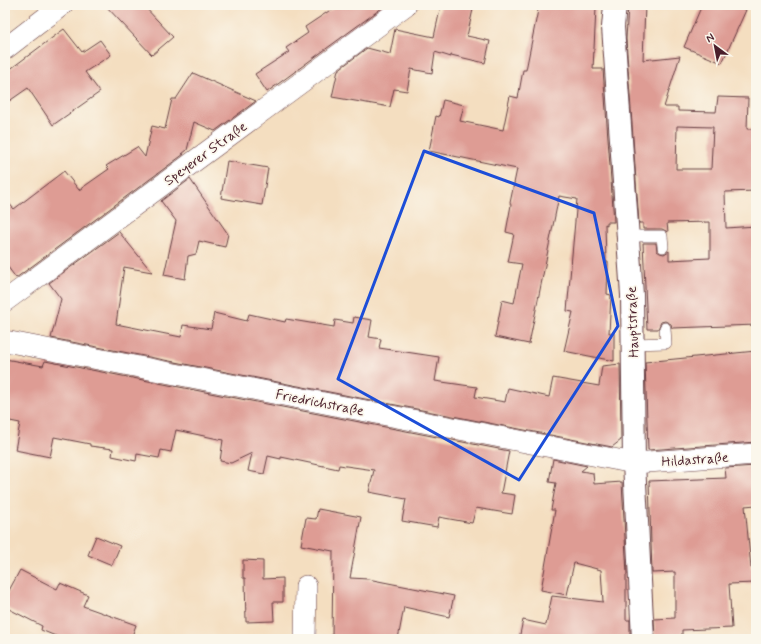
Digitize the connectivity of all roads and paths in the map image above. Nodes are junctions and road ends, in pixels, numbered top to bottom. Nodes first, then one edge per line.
1 (62, 5) edge
2 (406, 5) edge
3 (615, 5) edge
4 (5, 48) edge
5 (628, 236) junction
6 (662, 247) dead end
7 (5, 301) edge
8 (665, 328) dead end
9 (5, 341) edge
10 (633, 344) junction
11 (756, 454) edge
12 (634, 463) junction
13 (306, 586) dead end
14 (305, 639) edge
15 (642, 639) edge

1 - 4 street
2 - 7 street, Speyerer Straße
3 - 5 street, Hauptstraße
5 - 6 lane
5 - 10 street, Hauptstraße
8 - 10 lane
9 - 12 street, Friedrichstraße
10 - 12 street, Hauptstraße
11 - 12 street, Hildastraße
12 - 15 street, Hauptstraße
13 - 14 street

